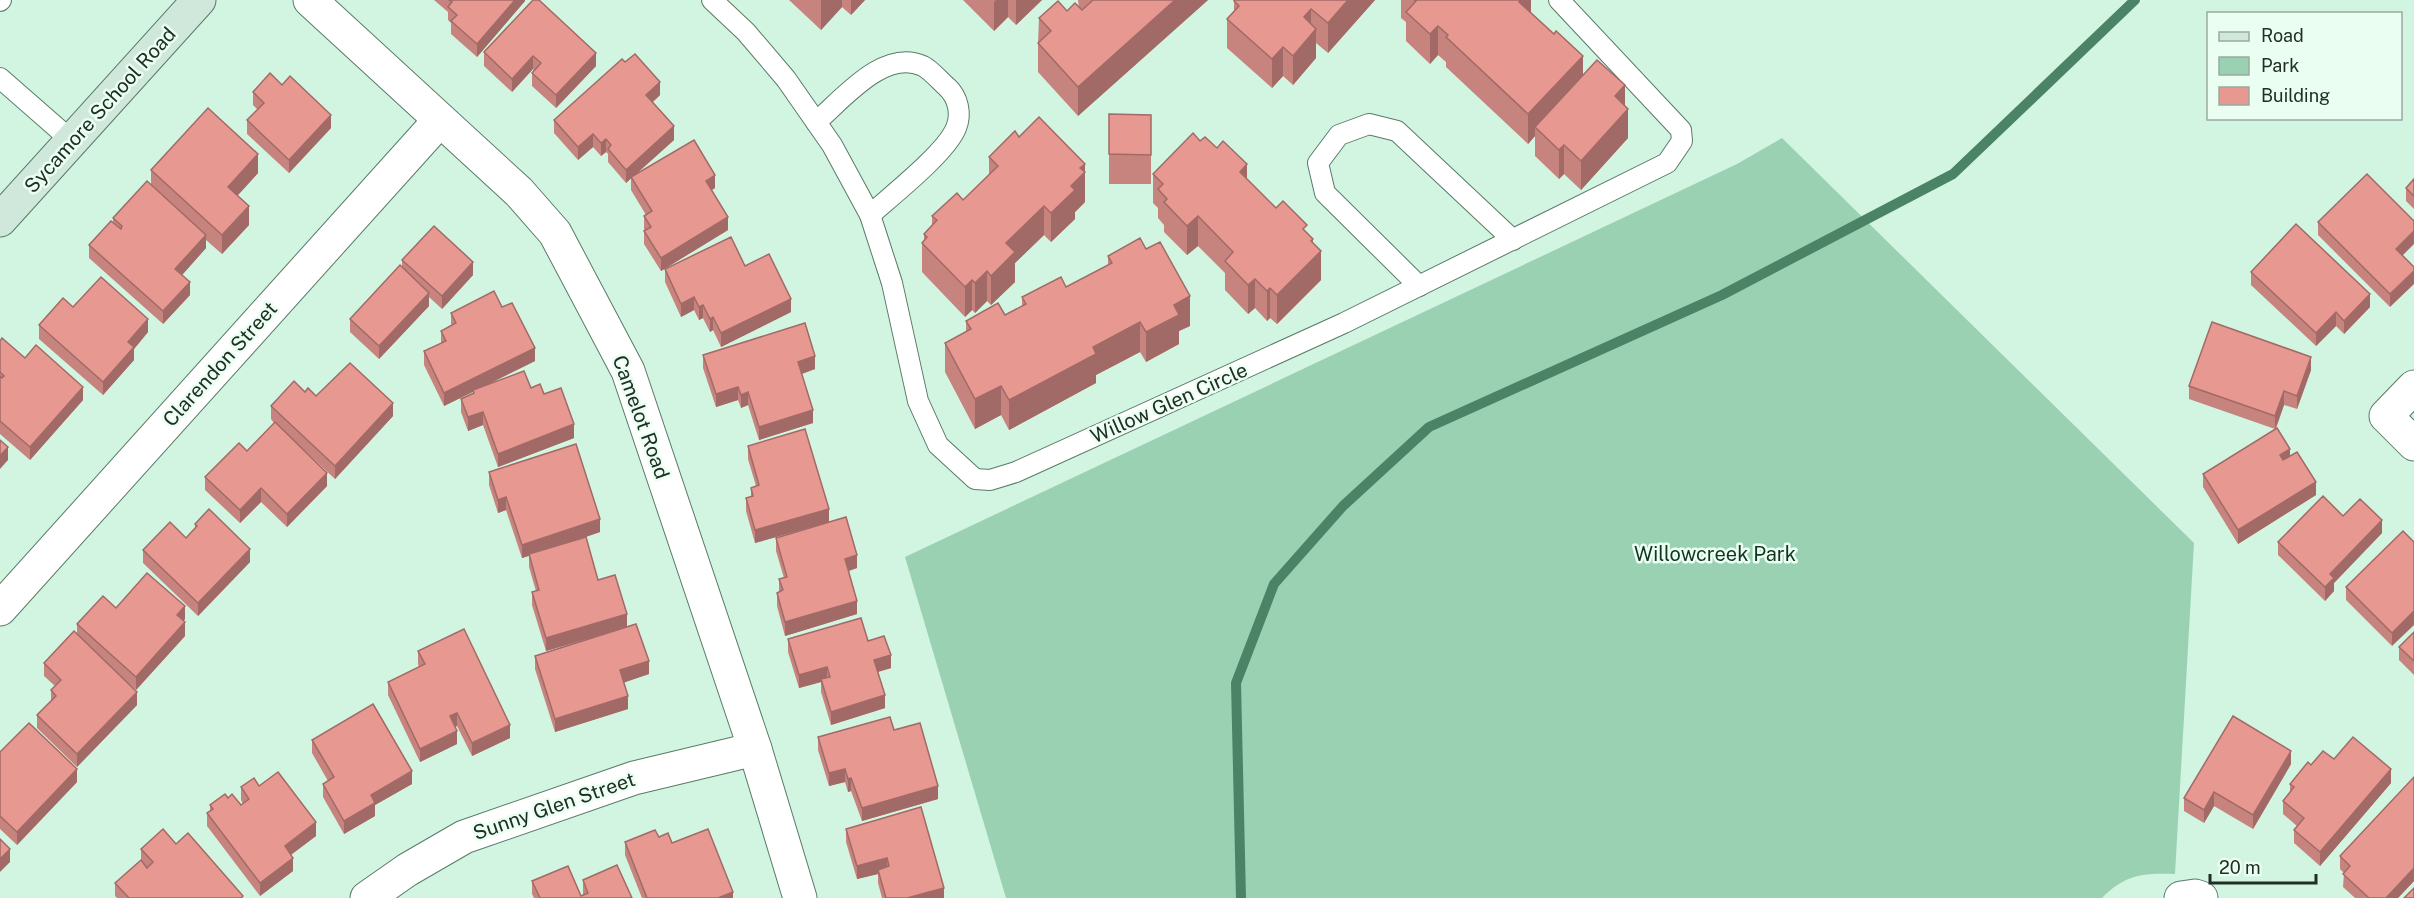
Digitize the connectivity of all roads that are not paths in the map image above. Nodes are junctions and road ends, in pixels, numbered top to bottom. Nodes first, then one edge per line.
1 (199, 0) edge
2 (310, 0) edge
3 (712, 0) edge
4 (1559, 0) edge
5 (0, 78) edge
6 (440, 120) junction
7 (816, 122) junction
8 (72, 141) junction
9 (870, 215) junction
10 (0, 220) edge
11 (1513, 240) junction
12 (1419, 286) junction
13 (2414, 387) edge
14 (2414, 444) edge
15 (0, 609) edge
16 (755, 749) junction
17 (368, 898) edge
18 (800, 898) edge

1 - 8 main road, Sycamore School Road
2 - 6 street, Camelot Road
3 - 7 lane, Willow Glen Circle
4 - 11 lane, Willow Glen Circle
5 - 8 lane
6 - 15 street, Clarendon Street
6 - 16 street, Camelot Road
7 - 9 lane, Willow Glen Circle
7 - 9 lane
8 - 10 main road, Sycamore School Road
9 - 12 lane, Willow Glen Circle
11 - 12 lane, Willow Glen Circle
11 - 12 lane
13 - 14 street
16 - 17 street, Sunny Glen Street
16 - 18 street, Camelot Road

